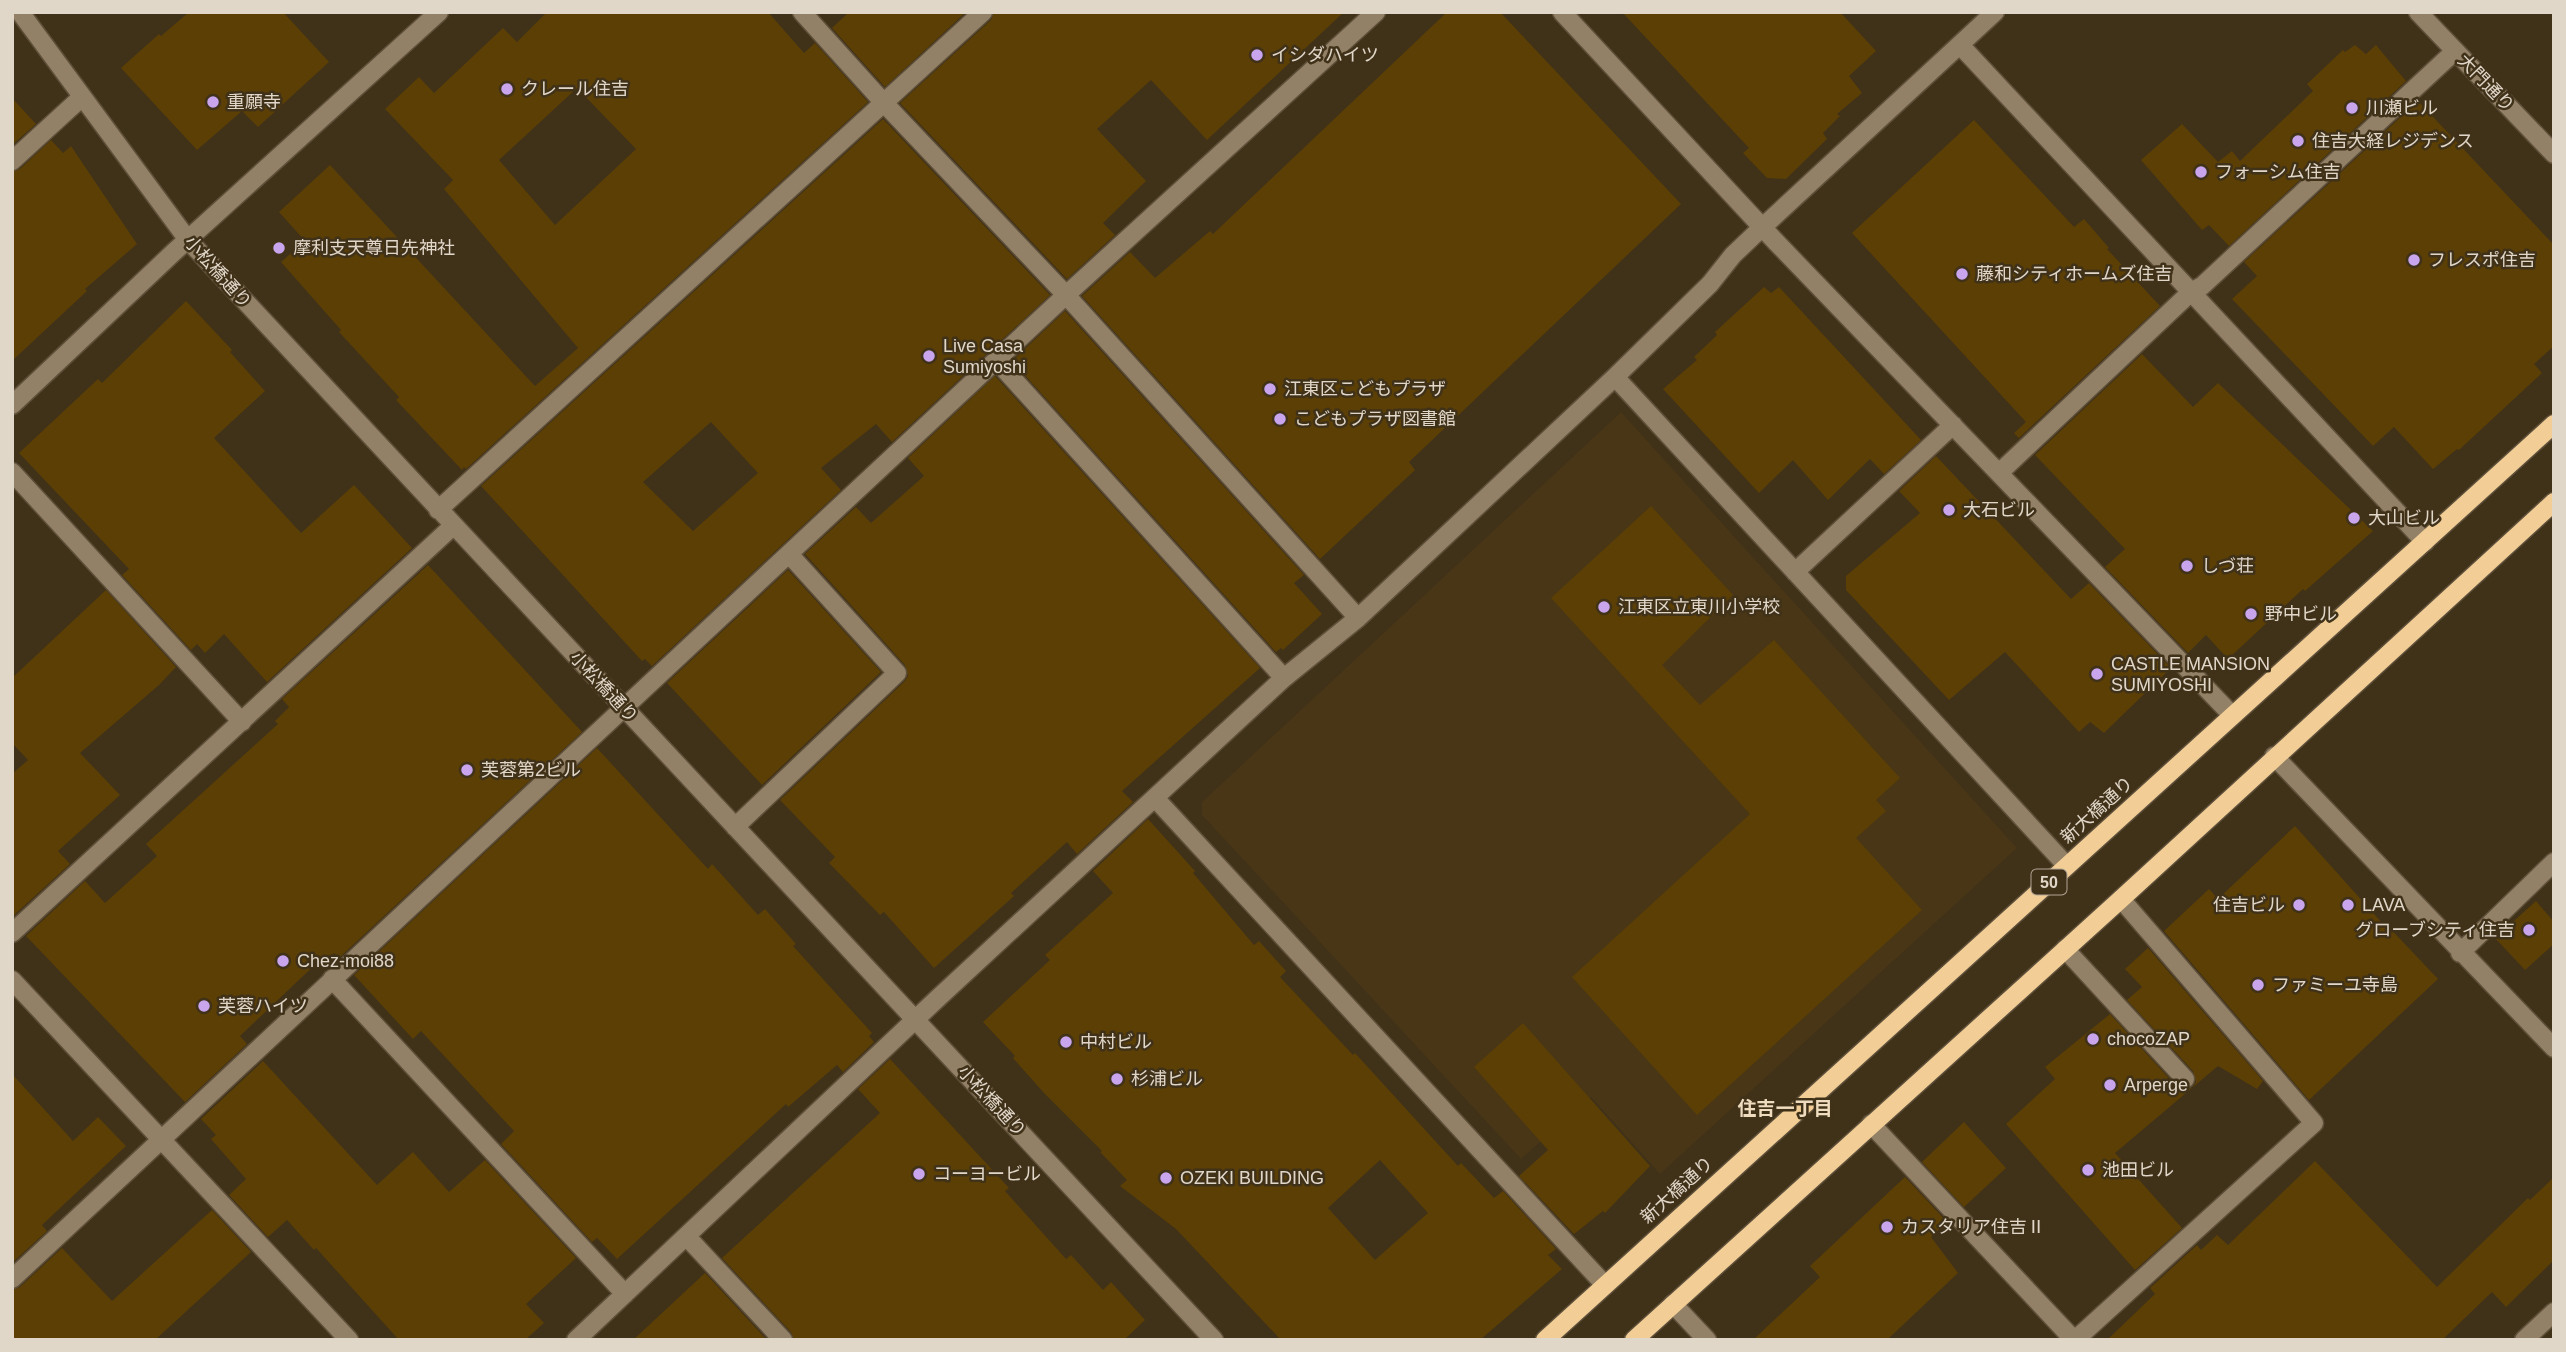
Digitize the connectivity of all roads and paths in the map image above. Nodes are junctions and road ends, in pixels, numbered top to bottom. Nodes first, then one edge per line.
1 (20, 12) edge
2 (439, 12) edge
3 (802, 12) edge
4 (983, 12) edge
5 (1376, 12) edge
6 (1562, 12) edge
7 (1995, 12) edge
8 (2417, 12) edge
9 (1960, 45) junction
10 (2455, 51) junction
11 (82, 97) junction
12 (884, 103) junction
13 (2554, 154) edge
14 (12, 161) edge
15 (1762, 227) junction
16 (188, 240) junction
17 (2191, 292) junction
18 (1066, 295) junction
19 (996, 360) junction
20 (1615, 377) junction
21 (13, 404) edge
22 (2554, 424) edge
23 (1953, 425) junction
24 (12, 472) edge
25 (1999, 473) junction
26 (2554, 502) edge
27 (438, 510) junction
28 (454, 525) junction
29 (2425, 541) junction
30 (789, 554) junction
31 (1795, 572) junction
32 (1358, 618) junction
33 (1284, 678) junction
34 (623, 708) junction
35 (2231, 714) junction
36 (242, 722) junction
37 (2274, 757) junction
38 (1155, 798) junction
39 (735, 827) junction
40 (2554, 862) edge
41 (2067, 866) junction
42 (2121, 899) junction
43 (12, 933) edge
44 (2065, 949) junction
45 (2460, 953) junction
46 (332, 978) junction
47 (12, 980) edge
48 (915, 1020) junction
49 (2554, 1048) edge
50 (2185, 1079) dead end
51 (1871, 1124) junction
52 (162, 1140) junction
53 (687, 1237) junction
54 (12, 1279) edge
55 (1604, 1284) junction
56 (625, 1294) junction
57 (1673, 1304) junction
58 (2554, 1312) edge
59 (349, 1340) edge
60 (576, 1340) edge
61 (783, 1340) edge
62 (1214, 1340) edge
63 (1545, 1340) edge
64 (1634, 1340) edge
65 (1707, 1340) edge
66 (2075, 1340) edge
67 (2524, 1340) edge

1 - 11 street, 小松橋通り
2 - 16 street
3 - 12 street
4 - 12 street
5 - 18 street
6 - 15 street
7 - 9 street
8 - 10 street, 大門通り
9 - 15 street
9 - 17 street
10 - 13 street, 大門通り
10 - 17 street
11 - 14 street
11 - 16 street, 小松橋通り
12 - 18 street
12 - 27 street
15 - 20 street
15 - 23 street
16 - 21 street
16 - 27 street, 小松橋通り
17 - 25 street
17 - 29 street
18 - 19 street
18 - 32 street
19 - 30 street
19 - 33 street
20 - 31 street
20 - 32 street
22 - 29 main road, 新大橋通り / 50
23 - 25 street
23 - 31 street
24 - 36 street
25 - 35 street
26 - 37 main road
27 - 28 street, 小松橋通り
28 - 34 street, 小松橋通り
28 - 36 street
29 - 35 main road, 新大橋通り / 50
30 - 34 street
30 - 39 street
31 - 41 street
32 - 33 street
33 - 38 street
34 - 39 street, 小松橋通り
34 - 46 street
35 - 41 main road, 新大橋通り / 50
36 - 43 street
37 - 42 main road
37 - 45 street
38 - 48 street
38 - 55 street
39 - 48 street, 小松橋通り
40 - 45 street
41 - 55 main road, 新大橋通り / 50
42 - 44 main road
42 - 66 street
44 - 50 street
44 - 51 main road
45 - 49 street
46 - 52 street
46 - 56 street
47 - 52 street
48 - 53 street
48 - 62 street, 小松橋通り
51 - 57 main road
51 - 66 street
52 - 54 street
52 - 59 street
53 - 56 street
53 - 61 street
55 - 63 main road, 新大橋通り / 50
56 - 60 street
57 - 64 main road
57 - 65 street
58 - 67 street

